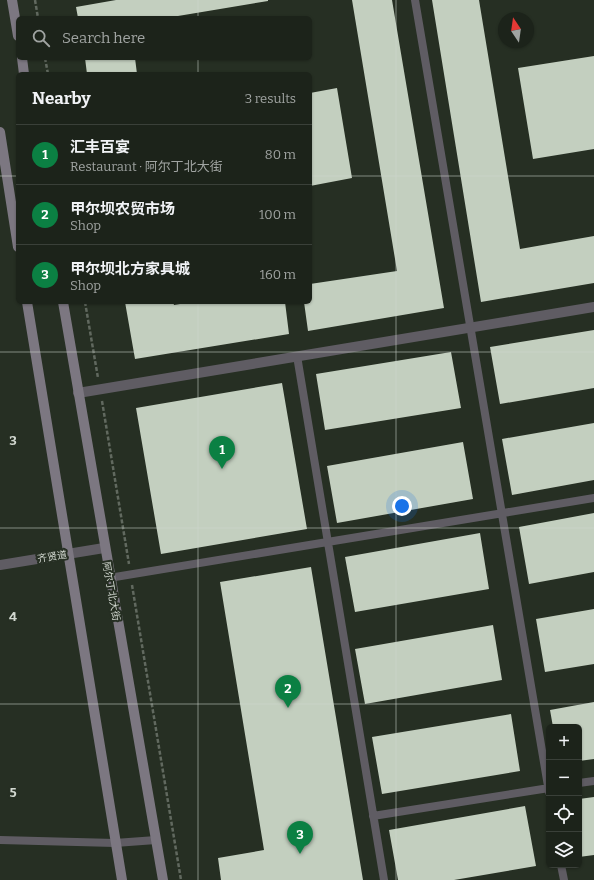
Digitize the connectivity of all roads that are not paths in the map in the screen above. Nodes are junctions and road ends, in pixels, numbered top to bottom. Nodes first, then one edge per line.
1 (12, 0) edge
2 (415, 0) edge
3 (16, 24) edge
4 (22, 60) edge
5 (24, 72) edge
6 (0, 132) edge
7 (16, 233) edge
8 (27, 304) edge
9 (63, 304) edge
10 (594, 307) edge
11 (470, 327) junction
12 (297, 356) junction
13 (78, 393) junction
14 (594, 498) edge
15 (502, 513) junction
16 (328, 541) junction
17 (104, 548) junction
18 (68, 554) junction
19 (0, 565) edge
20 (109, 578) junction
21 (546, 771) edge
22 (594, 780) edge
23 (582, 782) edge
24 (546, 789) edge
25 (373, 816) junction
26 (0, 840) edge
27 (156, 840) junction
28 (115, 843) junction
29 (562, 868) edge
30 (122, 880) edge
31 (162, 880) edge
32 (384, 880) edge
33 (564, 880) edge

1 - 3 main road
2 - 11 lane
4 - 5 main road
6 - 7 main road
8 - 18 main road
9 - 13 main road, 阿尔丁北大街
10 - 11 street
11 - 12 street
11 - 15 lane
12 - 13 street
12 - 16 lane
13 - 17 main road, 阿尔丁北大街
14 - 15 lane
15 - 16 lane
15 - 21 lane
16 - 20 lane
16 - 25 lane
17 - 18 street, 齐贤道
17 - 20 main road, 阿尔丁北大街
18 - 19 street, 齐贤道
18 - 28 main road
20 - 27 main road, 阿尔丁北大街
22 - 23 lane
24 - 25 lane
25 - 32 lane
26 - 28 lane
27 - 28 lane
27 - 31 main road, 阿尔丁北大街
28 - 30 main road
29 - 33 lane

